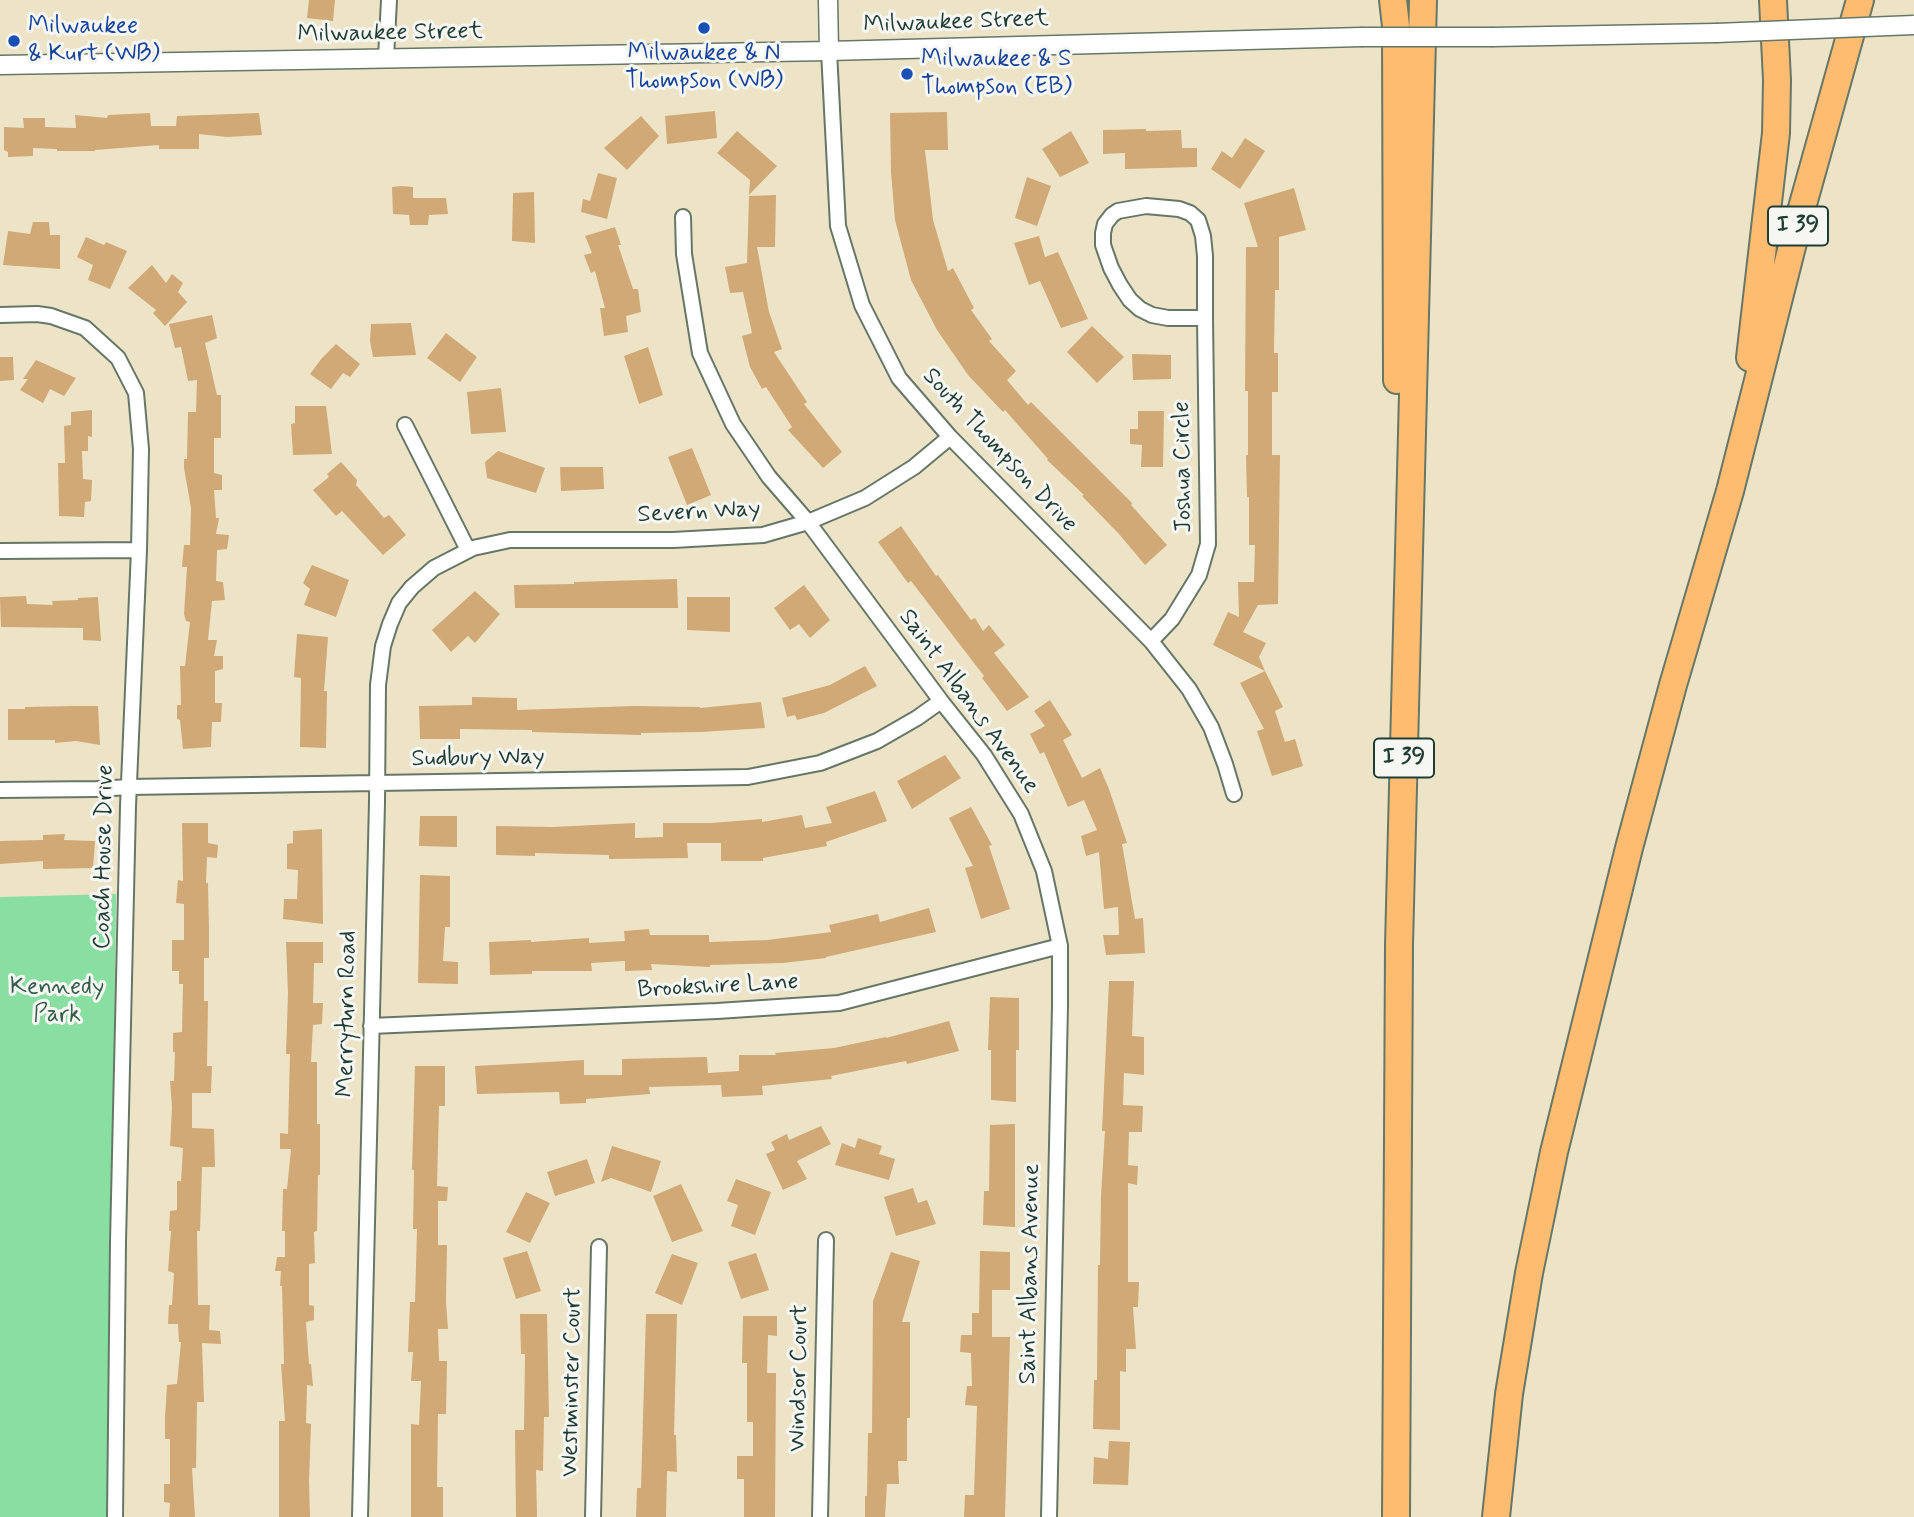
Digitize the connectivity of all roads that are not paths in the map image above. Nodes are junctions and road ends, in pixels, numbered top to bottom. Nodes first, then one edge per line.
1 (389, 0) edge
2 (828, 0) edge
3 (1393, 0) edge
4 (1423, 0) edge
5 (1773, 0) edge
6 (1860, 0) edge
7 (1914, 25) edge
8 (829, 51) junction
9 (386, 58) junction
10 (0, 65) edge
11 (683, 217) dead end
12 (0, 314) edge
13 (1205, 318) junction
14 (405, 425) dead end
15 (950, 437) junction
16 (1739, 454) junction
17 (807, 522) junction
18 (139, 550) junction
19 (468, 550) junction
20 (0, 551) edge
21 (1151, 641) junction
22 (941, 701) junction
23 (377, 783) junction
24 (129, 787) junction
25 (0, 790) edge
26 (1234, 794) dead end
27 (1399, 945) junction
28 (1060, 946) junction
29 (371, 1026) junction
30 (826, 1240) dead end
31 (599, 1247) dead end
32 (115, 1517) edge
33 (360, 1517) edge
34 (593, 1517) edge
35 (820, 1517) edge
36 (1049, 1517) edge
37 (1396, 1517) edge
38 (1496, 1517) edge

1 - 9 street
2 - 8 street
3 - 27 highway
4 - 27 highway, I 39
5 - 16 highway
6 - 16 highway, I 39
7 - 8 street, Milwaukee Street, bridge
8 - 9 street, Milwaukee Street
8 - 15 street, South Thompson Drive
9 - 10 street, Milwaukee Street
11 - 17 street, Saint Albans Avenue
12 - 18 street, Coach House Drive
13 - 13 street, Joshua Circle
13 - 21 street, Joshua Circle
14 - 19 street
15 - 17 street, Severn Way
15 - 21 street, South Thompson Drive
16 - 38 highway, I 39
17 - 19 street, Severn Way
17 - 22 street, Saint Albans Avenue
18 - 20 street
18 - 24 street, Coach House Drive
19 - 23 street, Merryturn Road
21 - 26 street, South Thompson Drive
22 - 23 street, Sudbury Way
22 - 28 street, Saint Albans Avenue
23 - 24 street, Sudbury Way
23 - 29 street, Merryturn Road
24 - 25 street, Sudbury Way
24 - 32 street, Coach House Drive
27 - 37 highway, I 39
28 - 29 street, Brookshire Lane
28 - 36 street, Saint Albans Avenue
29 - 33 street, Merryturn Road
30 - 35 street, Windsor Court
31 - 34 street, Westminster Court

